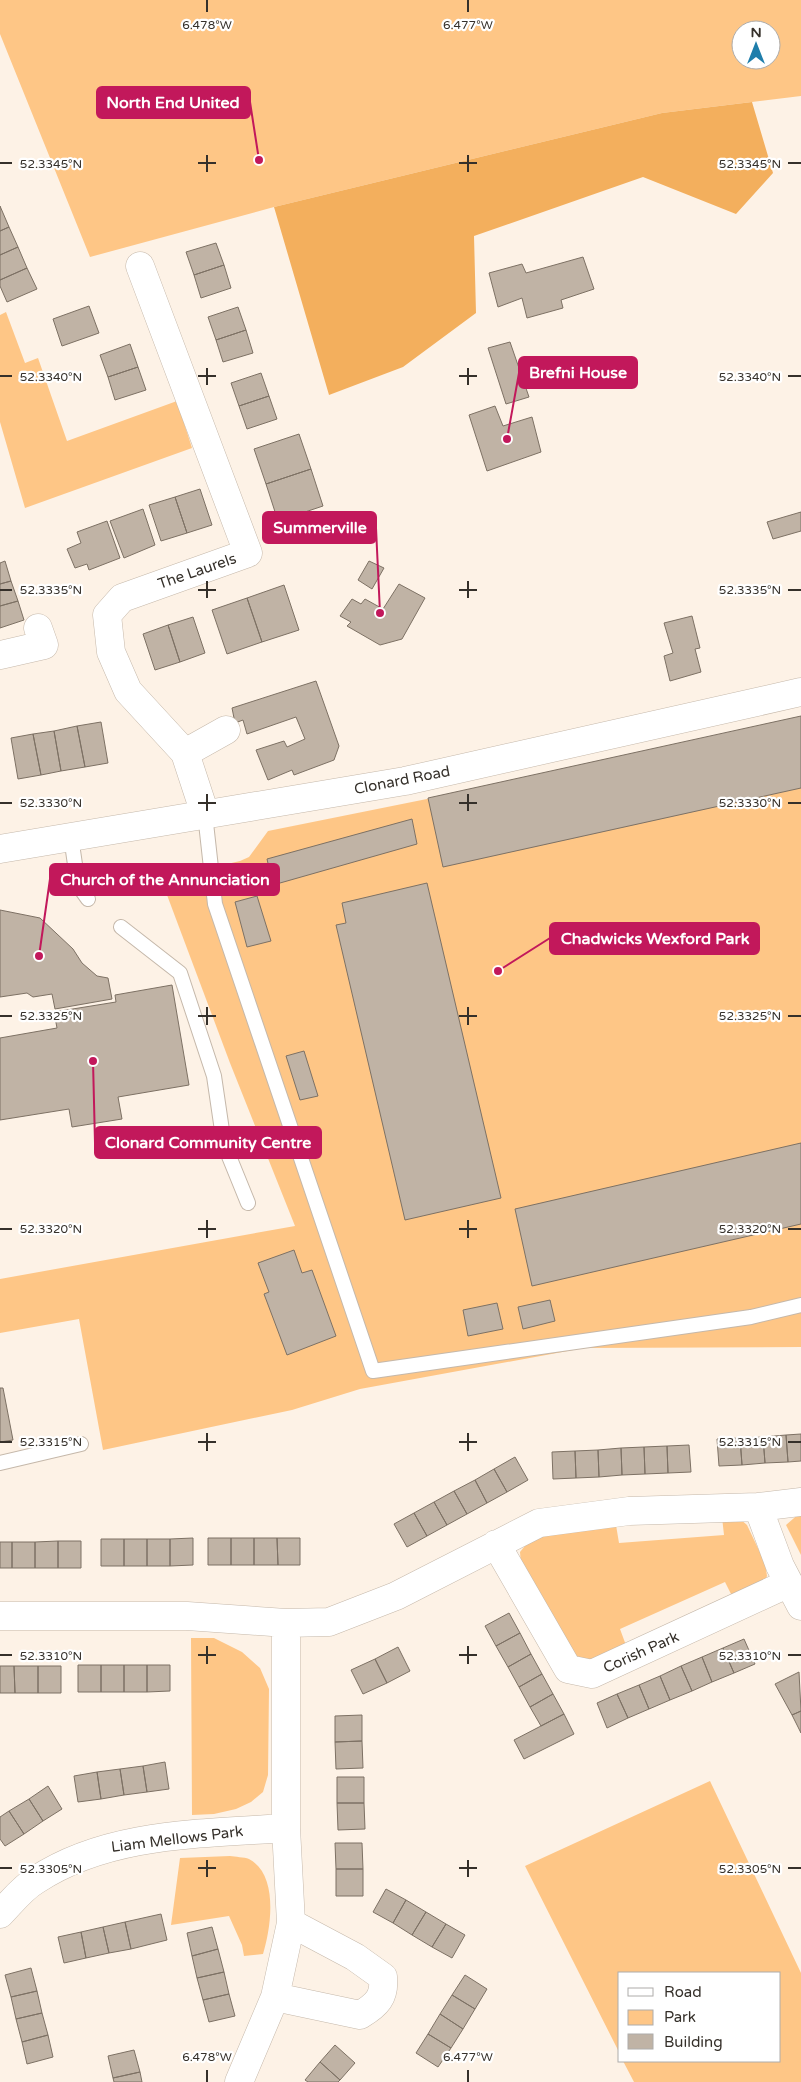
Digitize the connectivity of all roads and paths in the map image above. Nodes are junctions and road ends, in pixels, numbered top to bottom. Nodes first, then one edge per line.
1 (140, 266) dead end
2 (38, 628) dead end
3 (0, 655) edge
4 (801, 692) edge
5 (226, 730) dead end
6 (185, 753) junction
7 (205, 814) junction
8 (71, 837) junction
9 (0, 849) edge
10 (88, 899) dead end
11 (121, 927) dead end
12 (248, 1203) dead end
13 (801, 1305) edge
14 (81, 1444) dead end
15 (0, 1463) edge
16 (801, 1502) edge
17 (758, 1507) junction
18 (496, 1544) junction
19 (795, 1595) edge
20 (0, 1616) edge
21 (286, 1623) junction
22 (286, 1828) junction
23 (0, 1914) edge
24 (291, 1923) junction
25 (275, 1997) junction
26 (239, 2082) edge

1 - 6 street, The Laurels
2 - 3 street
4 - 7 street, Clonard Road
5 - 6 street
6 - 7 street, The Laurels
7 - 8 street, Clonard Road
7 - 13 lane
8 - 9 street, Clonard Road
8 - 10 lane
11 - 12 lane
14 - 15 lane
16 - 17 street
17 - 18 street
17 - 19 street, Corish Park
18 - 19 street, Corish Park
18 - 21 street
20 - 21 street
21 - 22 street
22 - 23 street, Liam Mellows Park
22 - 24 street
24 - 25 street
24 - 25 street
25 - 26 street

